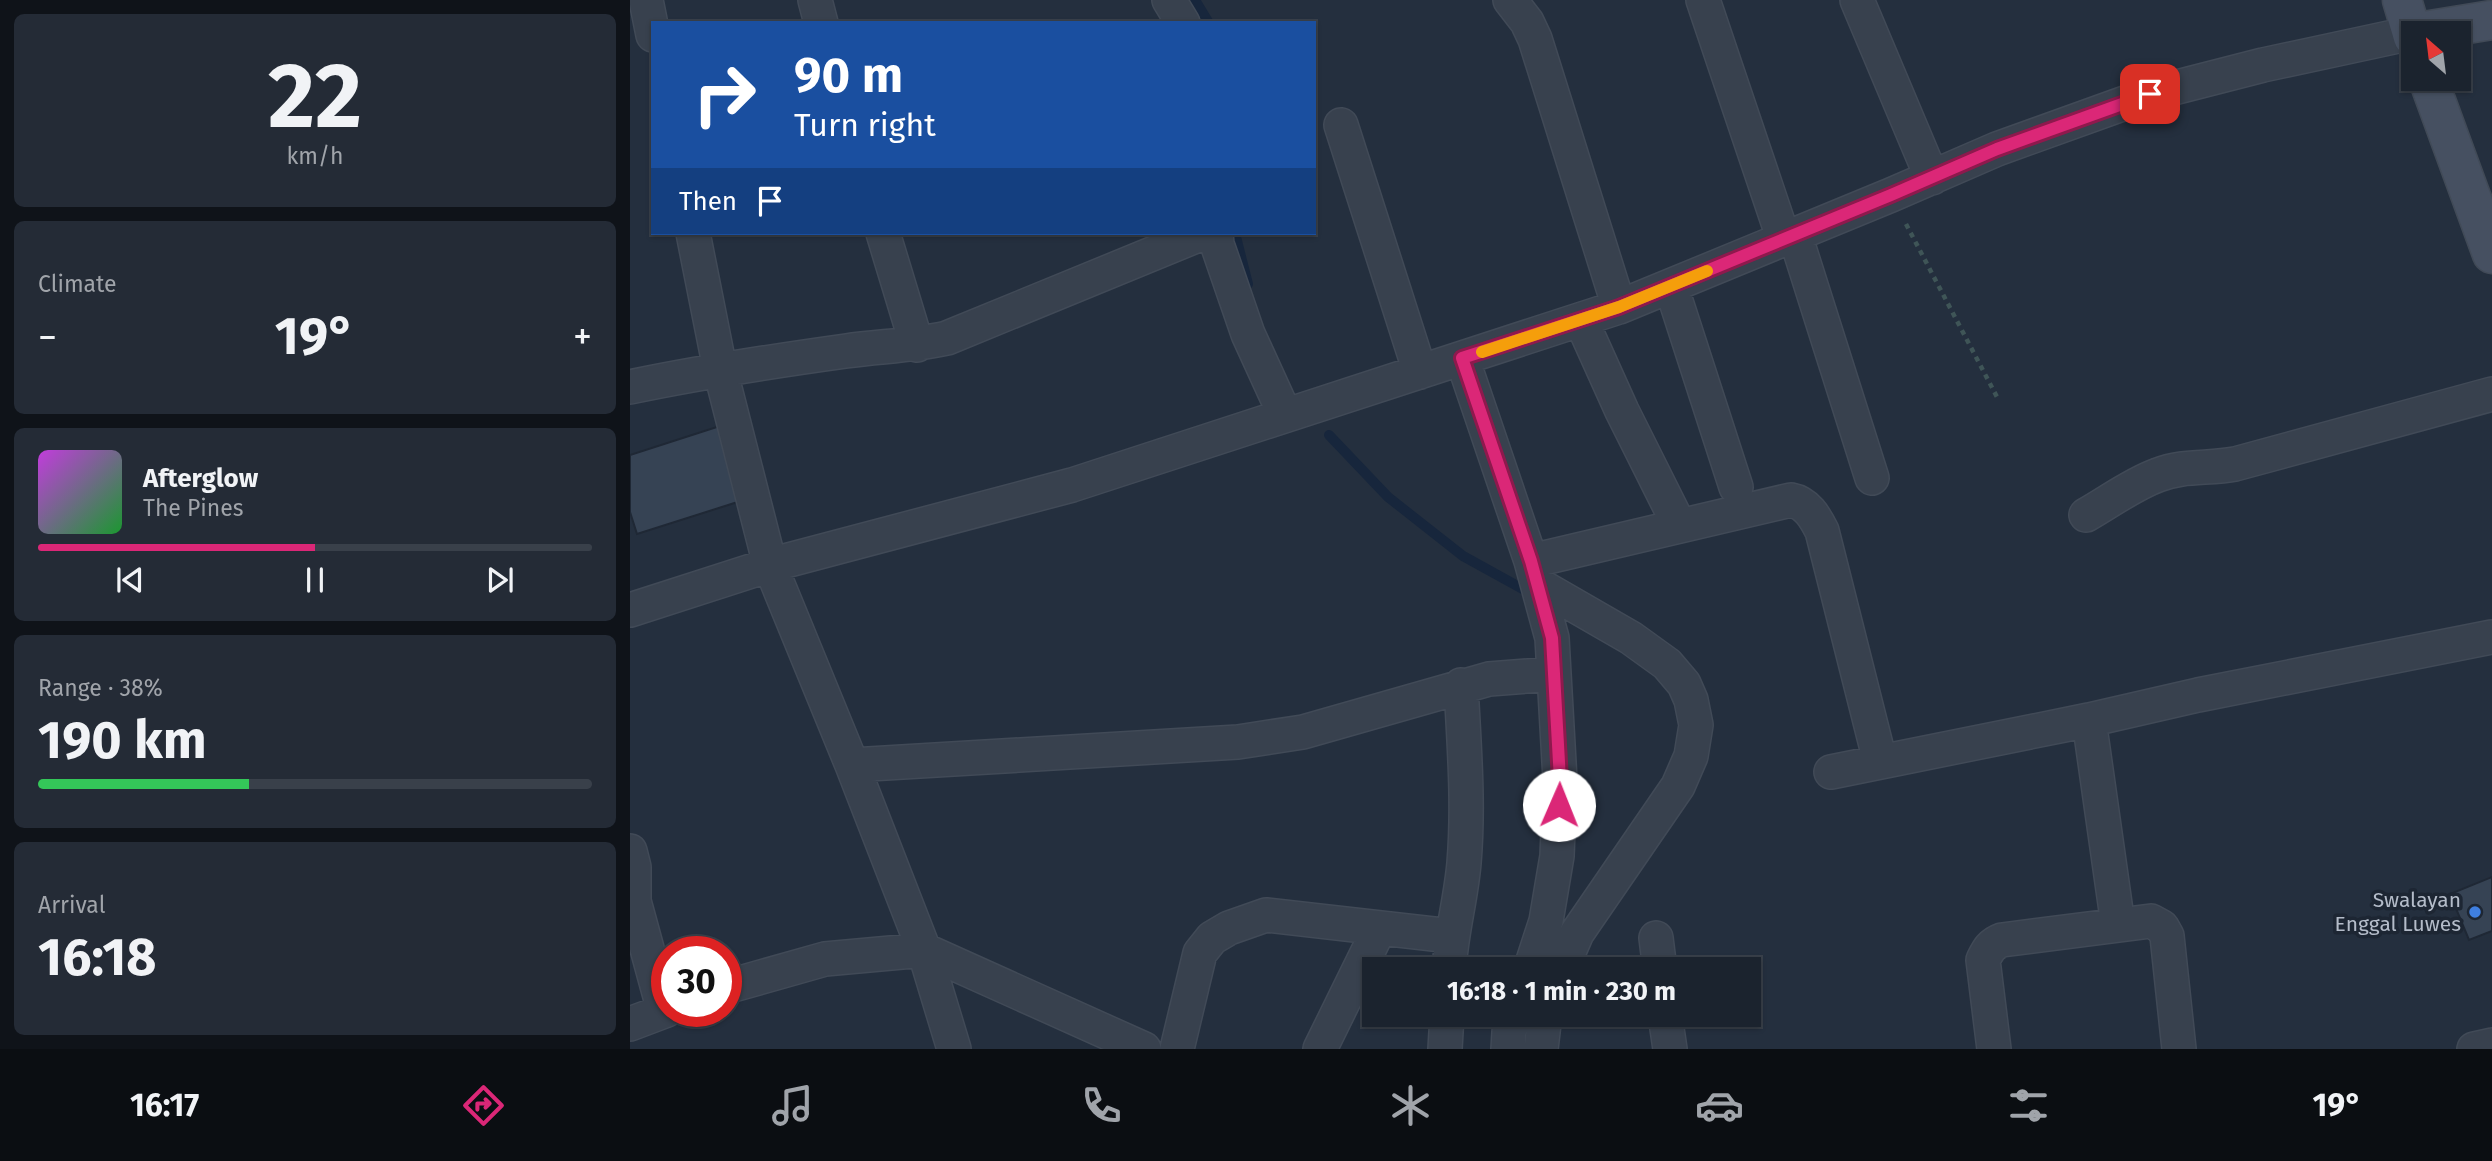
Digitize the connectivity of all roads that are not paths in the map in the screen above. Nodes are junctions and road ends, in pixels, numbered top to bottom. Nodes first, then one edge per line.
1 (646, 0) edge
2 (815, 0) edge
3 (1169, 0) edge
4 (1510, 0) edge
5 (1703, 0) edge
6 (1857, 0) edge
7 (2492, 20) edge
8 (820, 21) edge
9 (1182, 21) edge
10 (2464, 21) edge
11 (651, 25) edge
12 (2401, 25) edge
13 (2432, 91) edge
14 (1341, 125) dead end
15 (1932, 178) junction
16 (693, 235) edge
17 (884, 235) edge
18 (1198, 235) edge
19 (1216, 235) edge
20 (1789, 238) junction
21 (2492, 254) edge
22 (1671, 286) junction
23 (1619, 307) junction
24 (1581, 320) junction
25 (917, 345) junction
26 (1462, 358) junction
27 (720, 369) junction
28 (1420, 372) junction
29 (630, 387) edge
30 (2492, 394) edge
31 (1285, 415) junction
32 (1872, 478) dead end
33 (1736, 487) dead end
34 (2086, 515) dead end
35 (1679, 525) junction
36 (770, 565) junction
37 (1537, 578) junction
38 (630, 610) edge
39 (2492, 637) edge
40 (1554, 674) junction
41 (1461, 685) junction
42 (2089, 720) junction
43 (1880, 761) junction
44 (852, 765) junction
45 (1831, 772) dead end
46 (630, 851) edge
47 (2118, 925) junction
48 (1379, 929) junction
49 (1451, 936) junction
50 (924, 950) junction
51 (1450, 957) edge
52 (1534, 957) edge
53 (1567, 957) edge
54 (651, 959) edge
55 (742, 983) edge
56 (651, 1016) edge
57 (630, 1024) edge
58 (1446, 1027) edge
59 (1510, 1027) edge
60 (1544, 1027) edge
61 (1667, 1027) edge
62 (2492, 1045) edge
63 (954, 1049) edge
64 (1144, 1049) edge
65 (1177, 1049) edge
66 (1320, 1049) edge
67 (1445, 1049) edge
68 (1508, 1049) edge
69 (1541, 1049) edge
70 (1670, 1049) edge
71 (1994, 1049) edge
72 (2179, 1049) edge
73 (2474, 1049) edge

1 - 11 street
2 - 8 street
3 - 9 street
4 - 23 street
5 - 20 street
6 - 15 street
7 - 10 main road
12 - 15 street
13 - 21 main road
14 - 28 street
15 - 20 street
16 - 27 street
17 - 25 street
18 - 25 street
19 - 31 street
20 - 22 street
20 - 32 street
22 - 23 street
22 - 33 street
23 - 24 street
24 - 26 street
24 - 35 street
25 - 27 street
26 - 28 street
26 - 37 street
27 - 29 street
27 - 36 street
28 - 31 street
30 - 34 street
31 - 36 street
35 - 37 street
35 - 43 street
36 - 38 street
36 - 44 street
37 - 40 street
37 - 53 street
39 - 42 street
40 - 41 street
40 - 52 street
41 - 44 street
41 - 49 street
42 - 43 street
42 - 47 street
43 - 45 street
44 - 50 street
46 - 54 street
47 - 71 street
47 - 72 street
48 - 49 street
48 - 65 street
48 - 66 street
49 - 51 street
50 - 55 street
50 - 63 street
50 - 64 street
56 - 57 street
58 - 67 street
59 - 68 street
60 - 69 street
61 - 70 street
62 - 73 street

